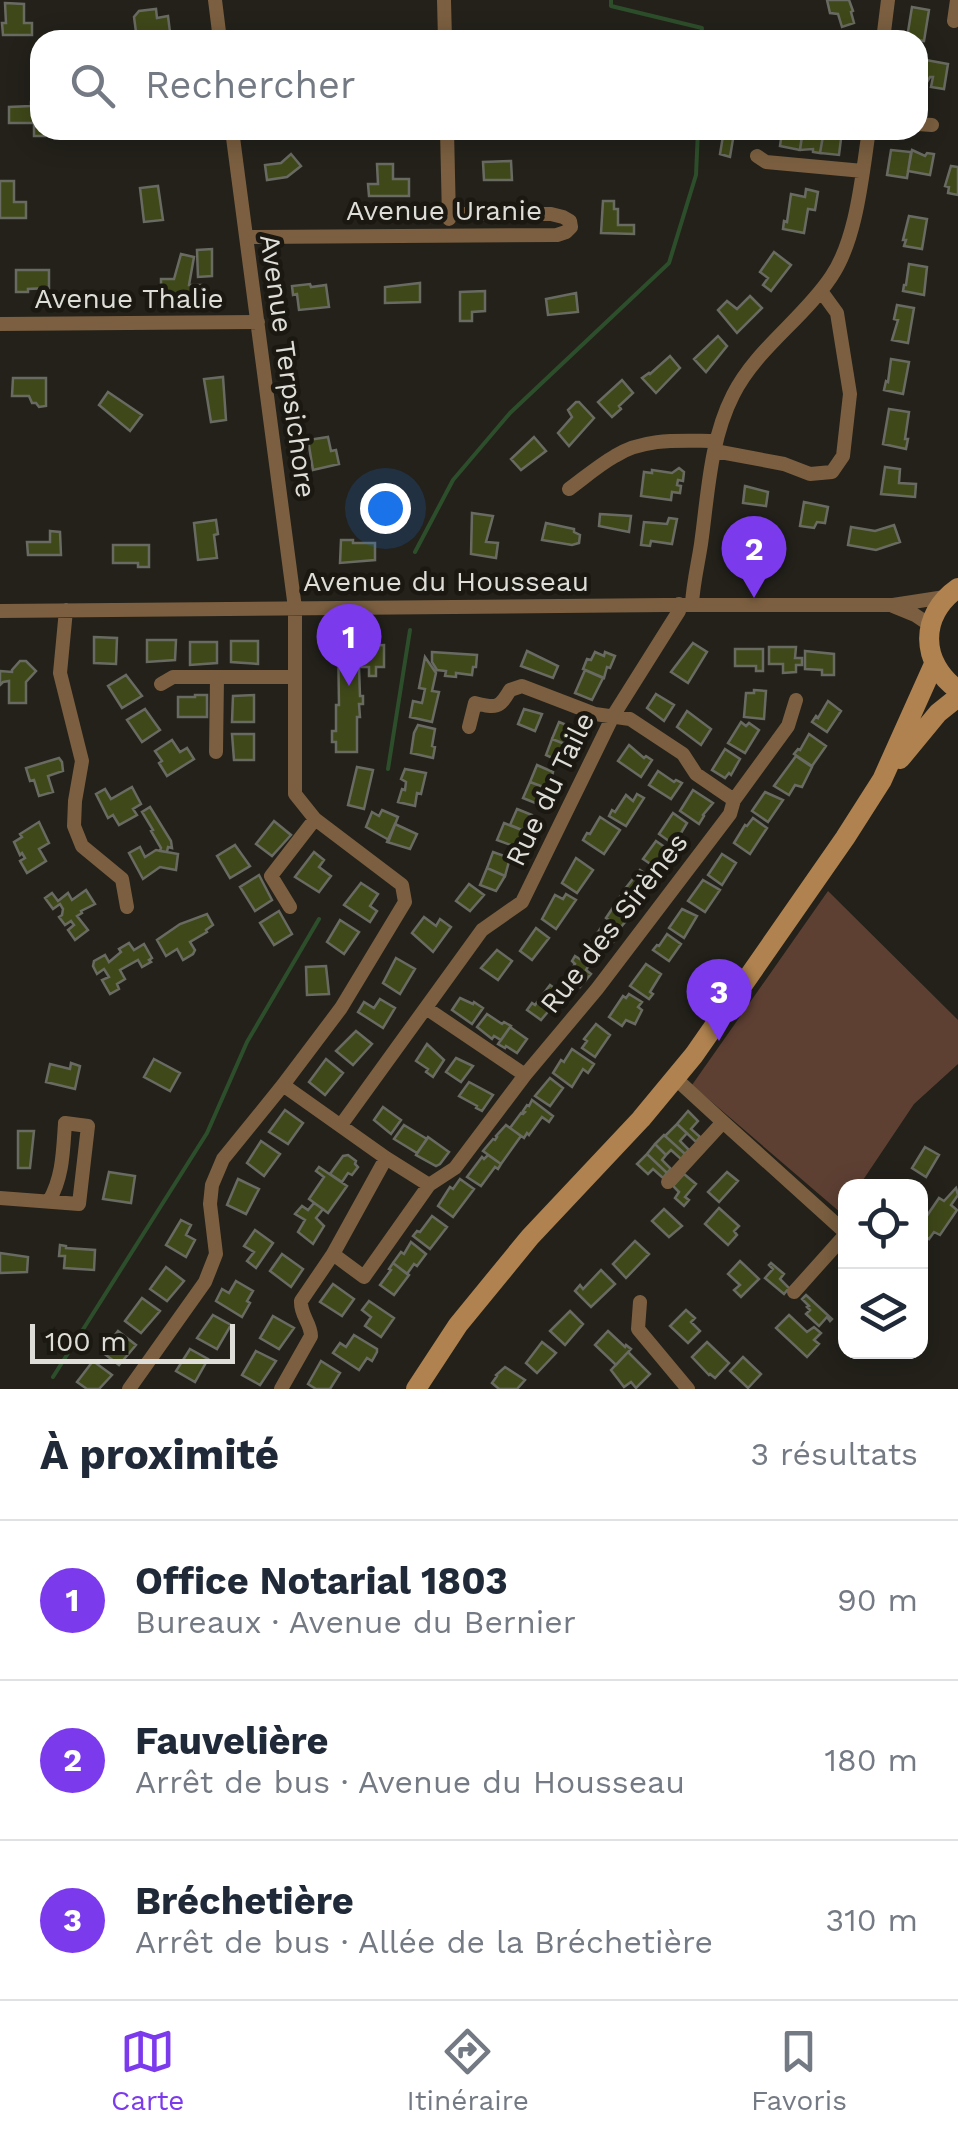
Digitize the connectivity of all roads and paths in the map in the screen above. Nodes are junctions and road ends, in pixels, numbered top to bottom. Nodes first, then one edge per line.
1 (215, 0) edge
2 (444, 0) edge
3 (888, 0) edge
4 (957, 0) edge
5 (954, 20) dead end
6 (219, 30) edge
7 (445, 30) edge
8 (885, 30) edge
9 (233, 140) edge
10 (447, 140) edge
11 (868, 140) edge
12 (757, 156) dead end
13 (863, 171) junction
14 (448, 214) junction
15 (448, 234) junction
16 (246, 237) junction
17 (820, 290) junction
18 (258, 322) junction
19 (0, 324) edge
20 (716, 446) junction
21 (569, 489) dead end
22 (952, 593) edge
23 (686, 604) junction
24 (892, 605) junction
25 (294, 608) junction
26 (66, 610) junction
27 (0, 611) edge
28 (930, 625) junction
29 (934, 664) junction
30 (294, 677) junction
31 (217, 678) junction
32 (162, 684) dead end
33 (958, 694) edge
34 (796, 700) dead end
35 (612, 716) junction
36 (469, 727) dead end
37 (216, 752) dead end
38 (882, 780) junction
39 (734, 800) junction
40 (316, 819) junction
41 (127, 907) dead end
42 (290, 908) dead end
43 (426, 1008) junction
44 (525, 1075) junction
45 (675, 1078) junction
46 (283, 1085) junction
47 (723, 1122) junction
48 (341, 1125) junction
49 (386, 1158) junction
50 (668, 1182) dead end
51 (429, 1185) junction
52 (0, 1198) edge
53 (48, 1201) junction
54 (838, 1227) edge
55 (838, 1243) edge
56 (332, 1254) junction
57 (794, 1292) dead end
58 (640, 1302) dead end
59 (129, 1389) edge
60 (281, 1389) edge
61 (416, 1389) edge
62 (688, 1389) edge

1 - 6 street
2 - 7 street
3 - 8 street
4 - 5 street
9 - 16 street, Avenue Terpsichore
10 - 14 street
11 - 13 street, Rue du Taile
12 - 13 street
13 - 17 street, Rue du Taile
14 - 15 street
14 - 15 street, Avenue Uranie
15 - 16 street, Avenue Uranie
16 - 18 street, Avenue Terpsichore
17 - 20 street, Rue du Taile
17 - 20 street
18 - 19 street, Avenue Thalie
18 - 25 street, Avenue Terpsichore
20 - 21 street
20 - 23 street, Rue du Taile
22 - 24 street, Avenue du Housseau
22 - 28 main road
23 - 24 street, Avenue du Housseau
23 - 25 street, Avenue du Housseau
23 - 35 street, Rue du Taile
24 - 28 street, Avenue du Housseau
25 - 26 street, Avenue du Housseau
25 - 30 street, Avenue Terpsichore
26 - 27 street, Avenue du Housseau
26 - 41 street
28 - 29 main road
29 - 33 main road
29 - 38 main road
30 - 31 street
30 - 40 street, Avenue Terpsichore
31 - 32 street
31 - 37 street
33 - 38 main road
34 - 39 street, Rue des Sirènes
35 - 36 street
35 - 39 street
35 - 43 street, Rue du Taile
38 - 45 main road
39 - 44 street, Rue des Sirènes
40 - 42 street
40 - 46 street
43 - 44 street
43 - 48 street, Rue du Taile
44 - 51 street, Rue des Sirènes
45 - 47 street
45 - 61 main road
46 - 48 street
46 - 59 street
47 - 50 street
47 - 54 street
48 - 49 street
49 - 51 street
49 - 56 street
51 - 56 street, Rue des Sirènes
52 - 53 street
53 - 53 street
55 - 57 street
56 - 60 street
58 - 62 street

